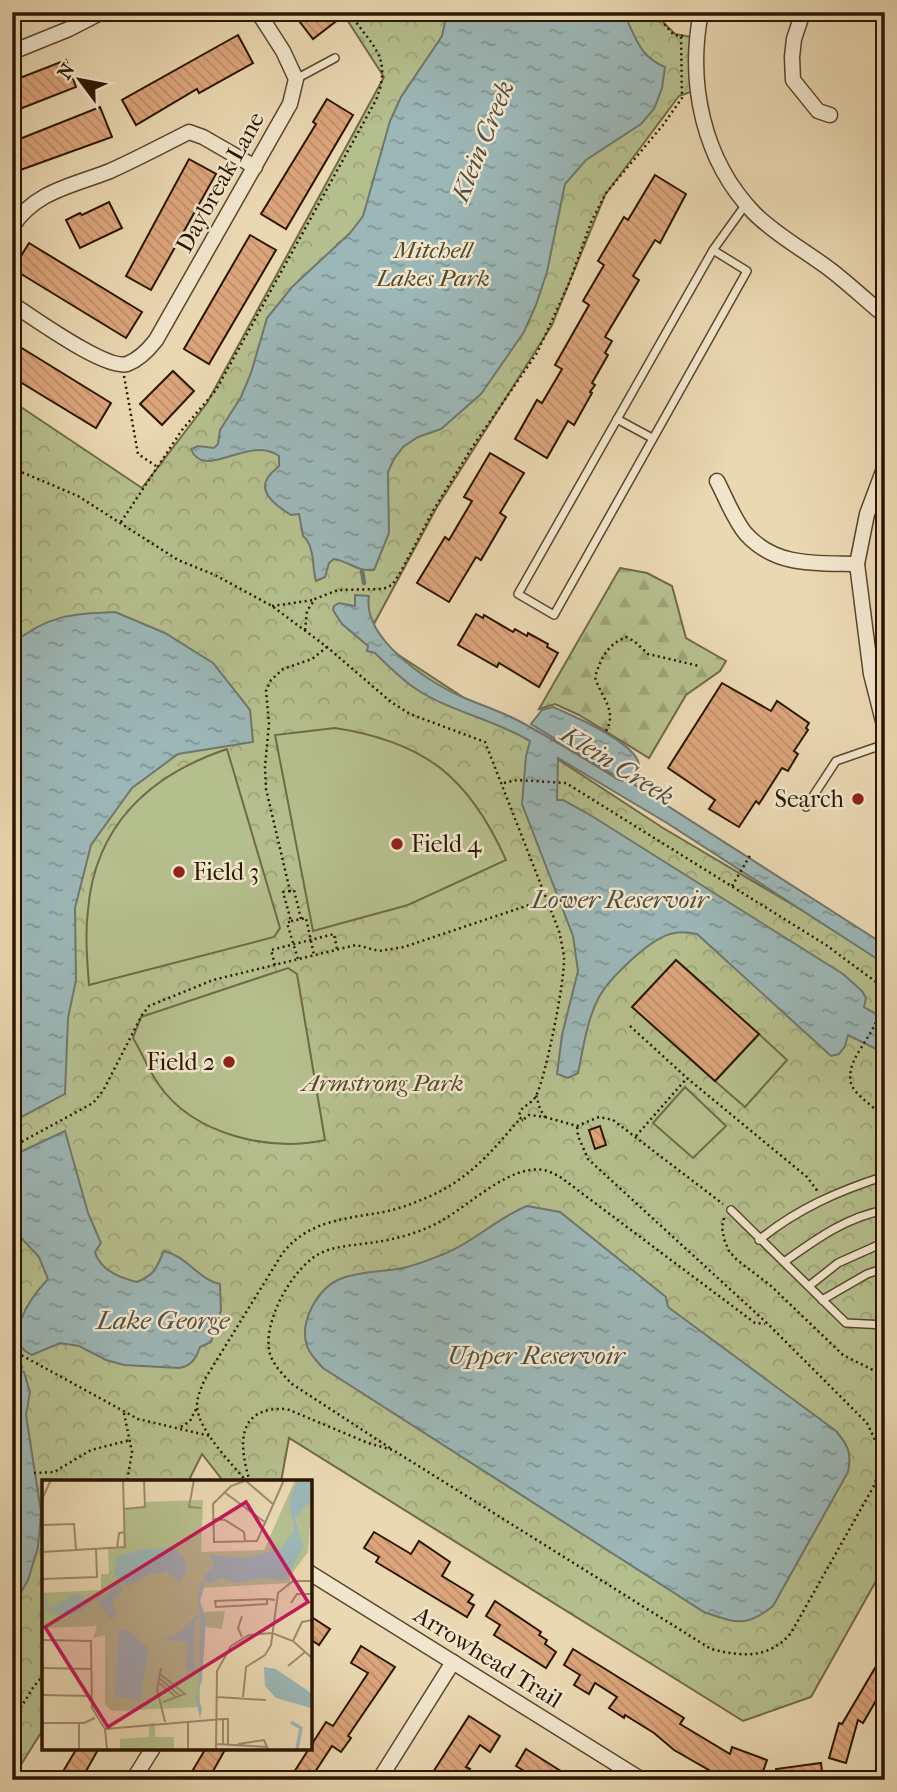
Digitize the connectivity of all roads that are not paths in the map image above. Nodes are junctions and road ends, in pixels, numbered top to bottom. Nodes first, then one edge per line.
1 (102, 12) edge
2 (258, 12) edge
3 (701, 12) edge
4 (803, 12) edge
5 (12, 52) edge
6 (335, 58) dead end
7 (296, 79) junction
8 (830, 116) dead end
9 (255, 167) junction
10 (747, 204) junction
11 (12, 227) edge
12 (713, 250) junction
13 (12, 304) edge
14 (885, 316) edge
15 (617, 419) junction
16 (652, 438) junction
17 (885, 466) edge
18 (717, 481) dead end
19 (857, 564) junction
20 (885, 729) edge
21 (885, 744) edge
22 (806, 807) dead end
23 (885, 1176) edge
24 (731, 1210) road end
25 (885, 1210) edge
26 (759, 1240) junction
27 (885, 1242) edge
28 (784, 1262) junction
29 (885, 1268) edge
30 (809, 1286) junction
31 (822, 1300) junction
32 (885, 1325) edge
33 (312, 1574) edge
34 (453, 1662) junction
35 (152, 1750) edge
36 (626, 1776) edge
37 (133, 1780) edge
38 (379, 1780) edge
39 (642, 1780) edge

1 - 5 street
2 - 7 street
3 - 10 street
4 - 8 street
6 - 7 lane
7 - 9 street, Daybreak Lane
9 - 11 street
9 - 13 street, Daybreak Lane
10 - 12 lane
10 - 14 street
12 - 15 lane
12 - 16 lane
15 - 16 lane
15 - 16 lane
17 - 19 street
18 - 19 street
19 - 20 street
21 - 22 lane
23 - 26 lane
24 - 26 lane
25 - 28 lane
26 - 28 lane
27 - 30 lane
28 - 30 lane
29 - 31 lane
30 - 31 lane
31 - 32 lane
33 - 34 street, Arrowhead Trail
34 - 36 street, Arrowhead Trail
34 - 38 street
35 - 37 street
36 - 39 street, Arrowhead Trail

